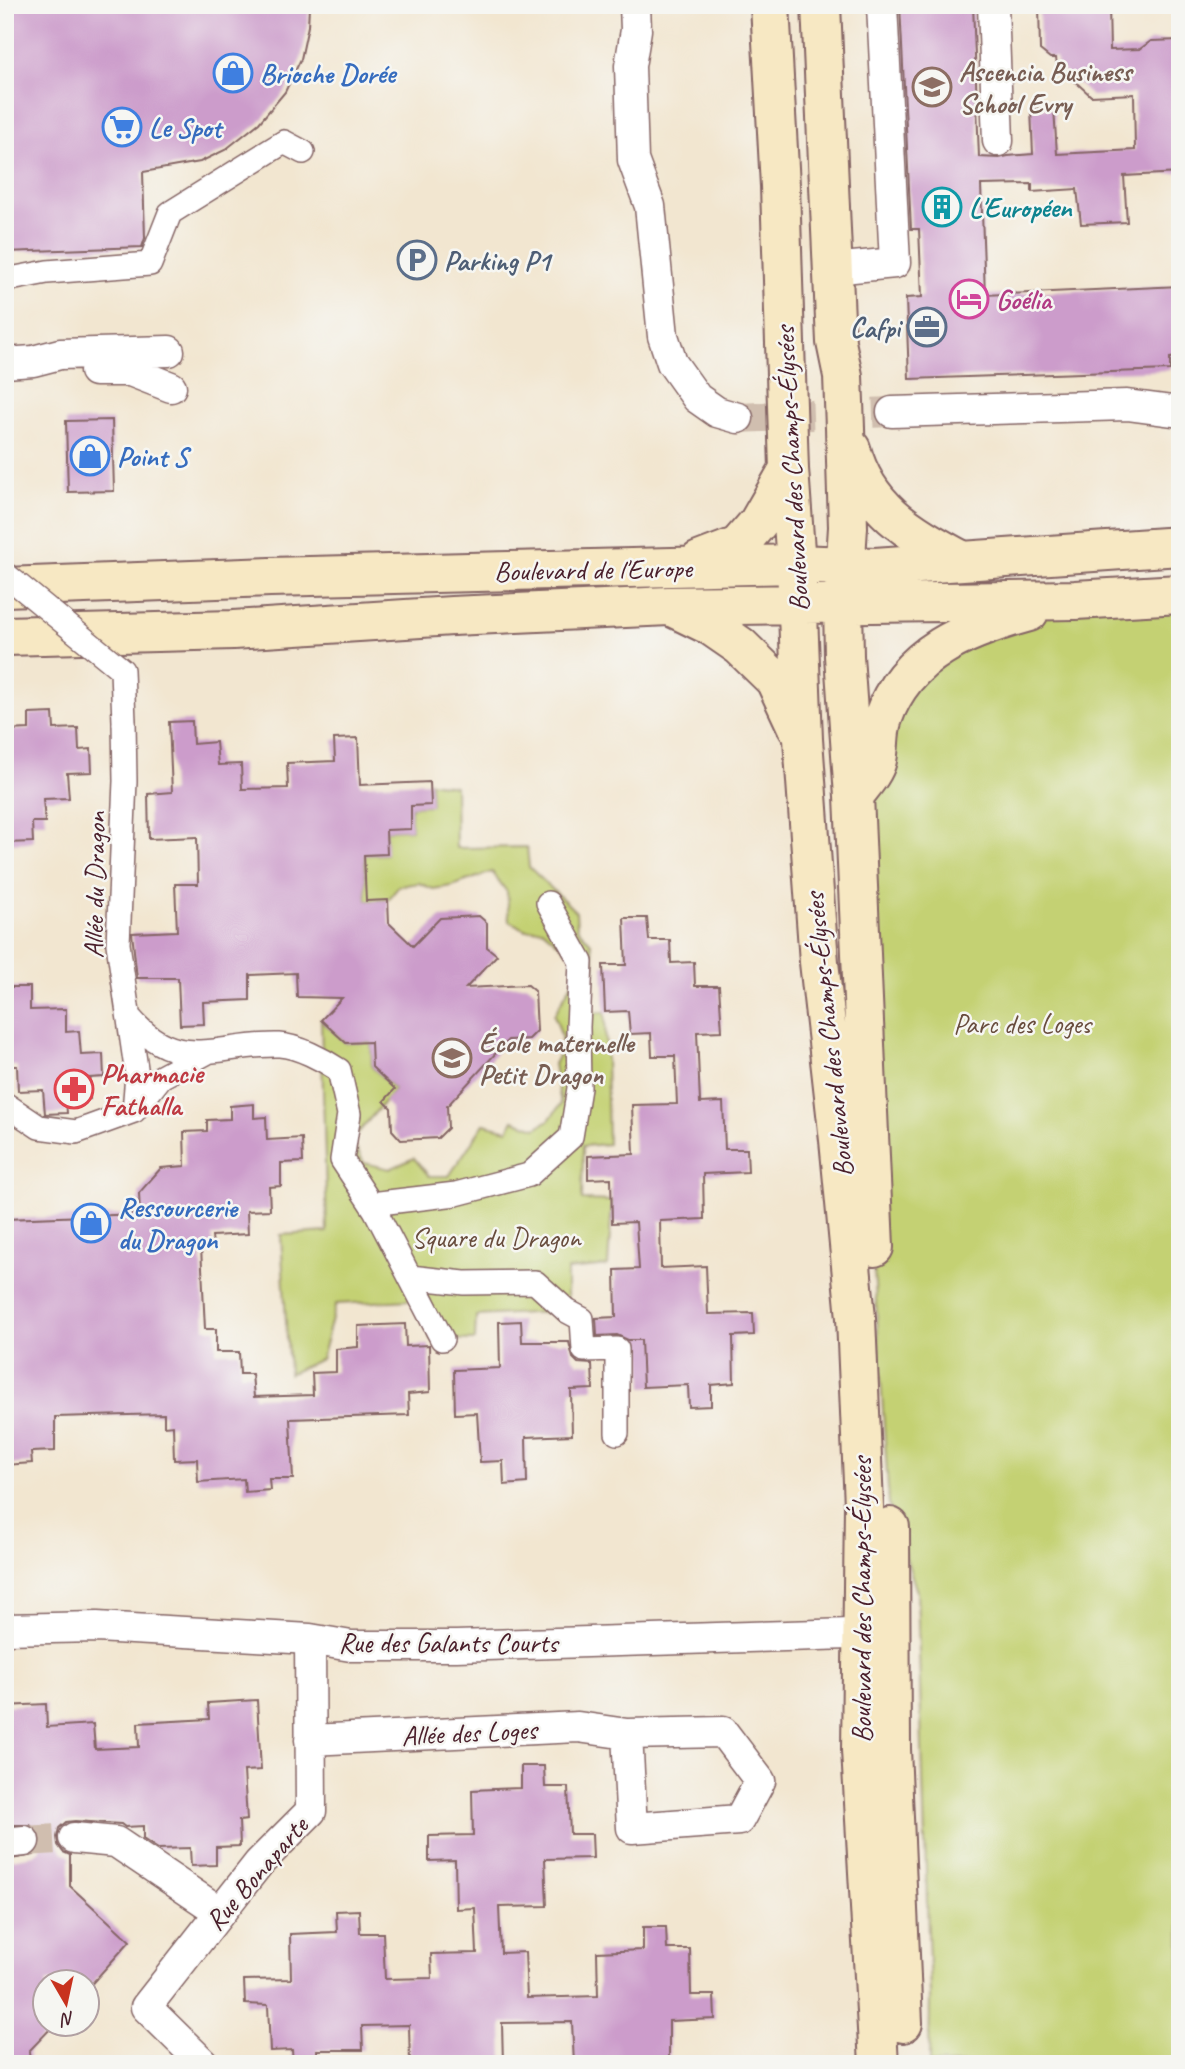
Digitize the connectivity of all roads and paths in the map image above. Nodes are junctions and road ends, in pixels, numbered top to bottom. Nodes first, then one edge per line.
1 (635, 5) edge
2 (770, 5) edge
3 (821, 5) edge
4 (881, 5) edge
5 (993, 5) edge
6 (998, 141) dead end
7 (303, 152) dead end
8 (832, 269) junction
9 (5, 280) edge
10 (169, 351) dead end
11 (19, 362) edge
12 (171, 387) dead end
13 (892, 412) tunnel mouth
14 (1180, 412) edge
15 (738, 418) tunnel mouth
16 (845, 428) junction
17 (789, 469) junction
18 (1180, 546) edge
19 (961, 560) junction
20 (796, 564) junction
21 (846, 566) junction
22 (687, 567) junction
23 (5, 574) edge
24 (5, 587) edge
25 (1180, 594) edge
26 (1075, 600) junction
27 (843, 604) junction
28 (798, 605) junction
29 (668, 606) junction
30 (5, 636) edge
31 (803, 739) junction
32 (854, 796) junction
33 (548, 903) dead end
34 (129, 1017) junction
35 (206, 1053) junction
36 (5, 1104) edge
37 (134, 1111) junction
38 (371, 1204) junction
39 (410, 1277) junction
40 (442, 1339) dead end
41 (617, 1433) dead end
42 (5, 1629) edge
43 (876, 1633) junction
44 (310, 1639) junction
45 (626, 1734) junction
46 (310, 1740) junction
47 (74, 1838) tunnel mouth
48 (220, 1912) junction
49 (204, 2064) edge
50 (879, 2064) edge
51 (905, 2064) edge

1 - 15 street
2 - 17 main road, Boulevard des Champs-Élysées
3 - 8 main road, Boulevard des Champs-Élysées
4 - 8 street
5 - 6 street
7 - 9 street
8 - 16 main road, Boulevard des Champs-Élysées
10 - 11 street
11 - 12 street
13 - 14 street
16 - 19 main road
16 - 21 main road, Boulevard des Champs-Élysées
17 - 20 main road, Boulevard des Champs-Élysées
17 - 22 main road
18 - 19 main road, Boulevard de l'Europe
19 - 21 main road, Boulevard de l'Europe
20 - 21 main road, Boulevard de l'Europe
20 - 22 main road, Boulevard de l'Europe
20 - 28 main road, Boulevard des Champs-Élysées
21 - 27 main road, Boulevard des Champs-Élysées
22 - 24 main road, Boulevard de l'Europe
23 - 34 street, Allée du Dragon, bridge
25 - 26 main road, Boulevard de l'Europe
26 - 27 main road, Boulevard de l'Europe
26 - 32 main road
27 - 28 main road, Boulevard de l'Europe
27 - 32 main road, Boulevard des Champs-Élysées
28 - 29 main road, Boulevard de l'Europe
28 - 31 main road, Boulevard des Champs-Élysées
29 - 30 main road, Boulevard de l'Europe
29 - 31 main road
31 - 43 main road, Boulevard des Champs-Élysées
32 - 43 main road, Boulevard des Champs-Élysées
33 - 38 street
34 - 35 street
34 - 37 street, Allée du Dragon
35 - 37 street
35 - 38 street
36 - 37 street
38 - 39 street
39 - 40 street
39 - 41 street
42 - 44 street, Rue des Galants Courts
43 - 44 street, Rue des Galants Courts
43 - 50 main road, Boulevard des Champs-Élysées
43 - 51 main road, Boulevard des Champs-Élysées
44 - 46 street, Rue Bonaparte
45 - 45 street, Allée des Loges
45 - 46 street, Allée des Loges
46 - 48 street, Rue Bonaparte
47 - 48 street
48 - 49 street, Rue Bonaparte

